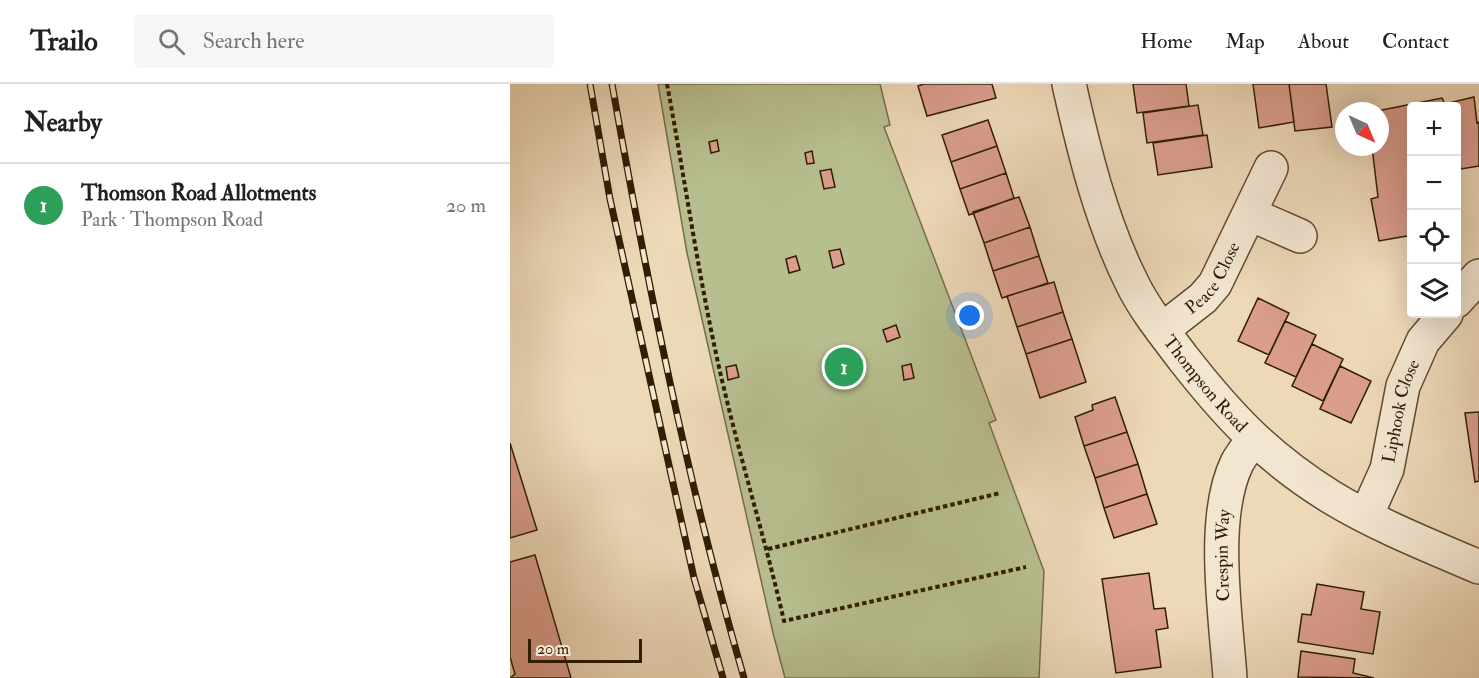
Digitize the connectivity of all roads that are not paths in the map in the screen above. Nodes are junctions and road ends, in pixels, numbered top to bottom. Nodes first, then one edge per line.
1 (1069, 84) edge
2 (1270, 168) dead end
3 (1250, 214) junction
4 (1300, 237) dead end
5 (1443, 318) edge
6 (1162, 330) junction
7 (1253, 440) junction
8 (1366, 516) junction
9 (1479, 567) edge
10 (1230, 678) edge

1 - 6 street, Thompson Road
2 - 3 street, Peace Close
3 - 4 street
3 - 6 street, Peace Close
5 - 8 street, Liphook Close
6 - 7 street, Thompson Road
7 - 8 street, Thompson Road
7 - 10 street, Crespin Way
8 - 9 street, Thompson Road

